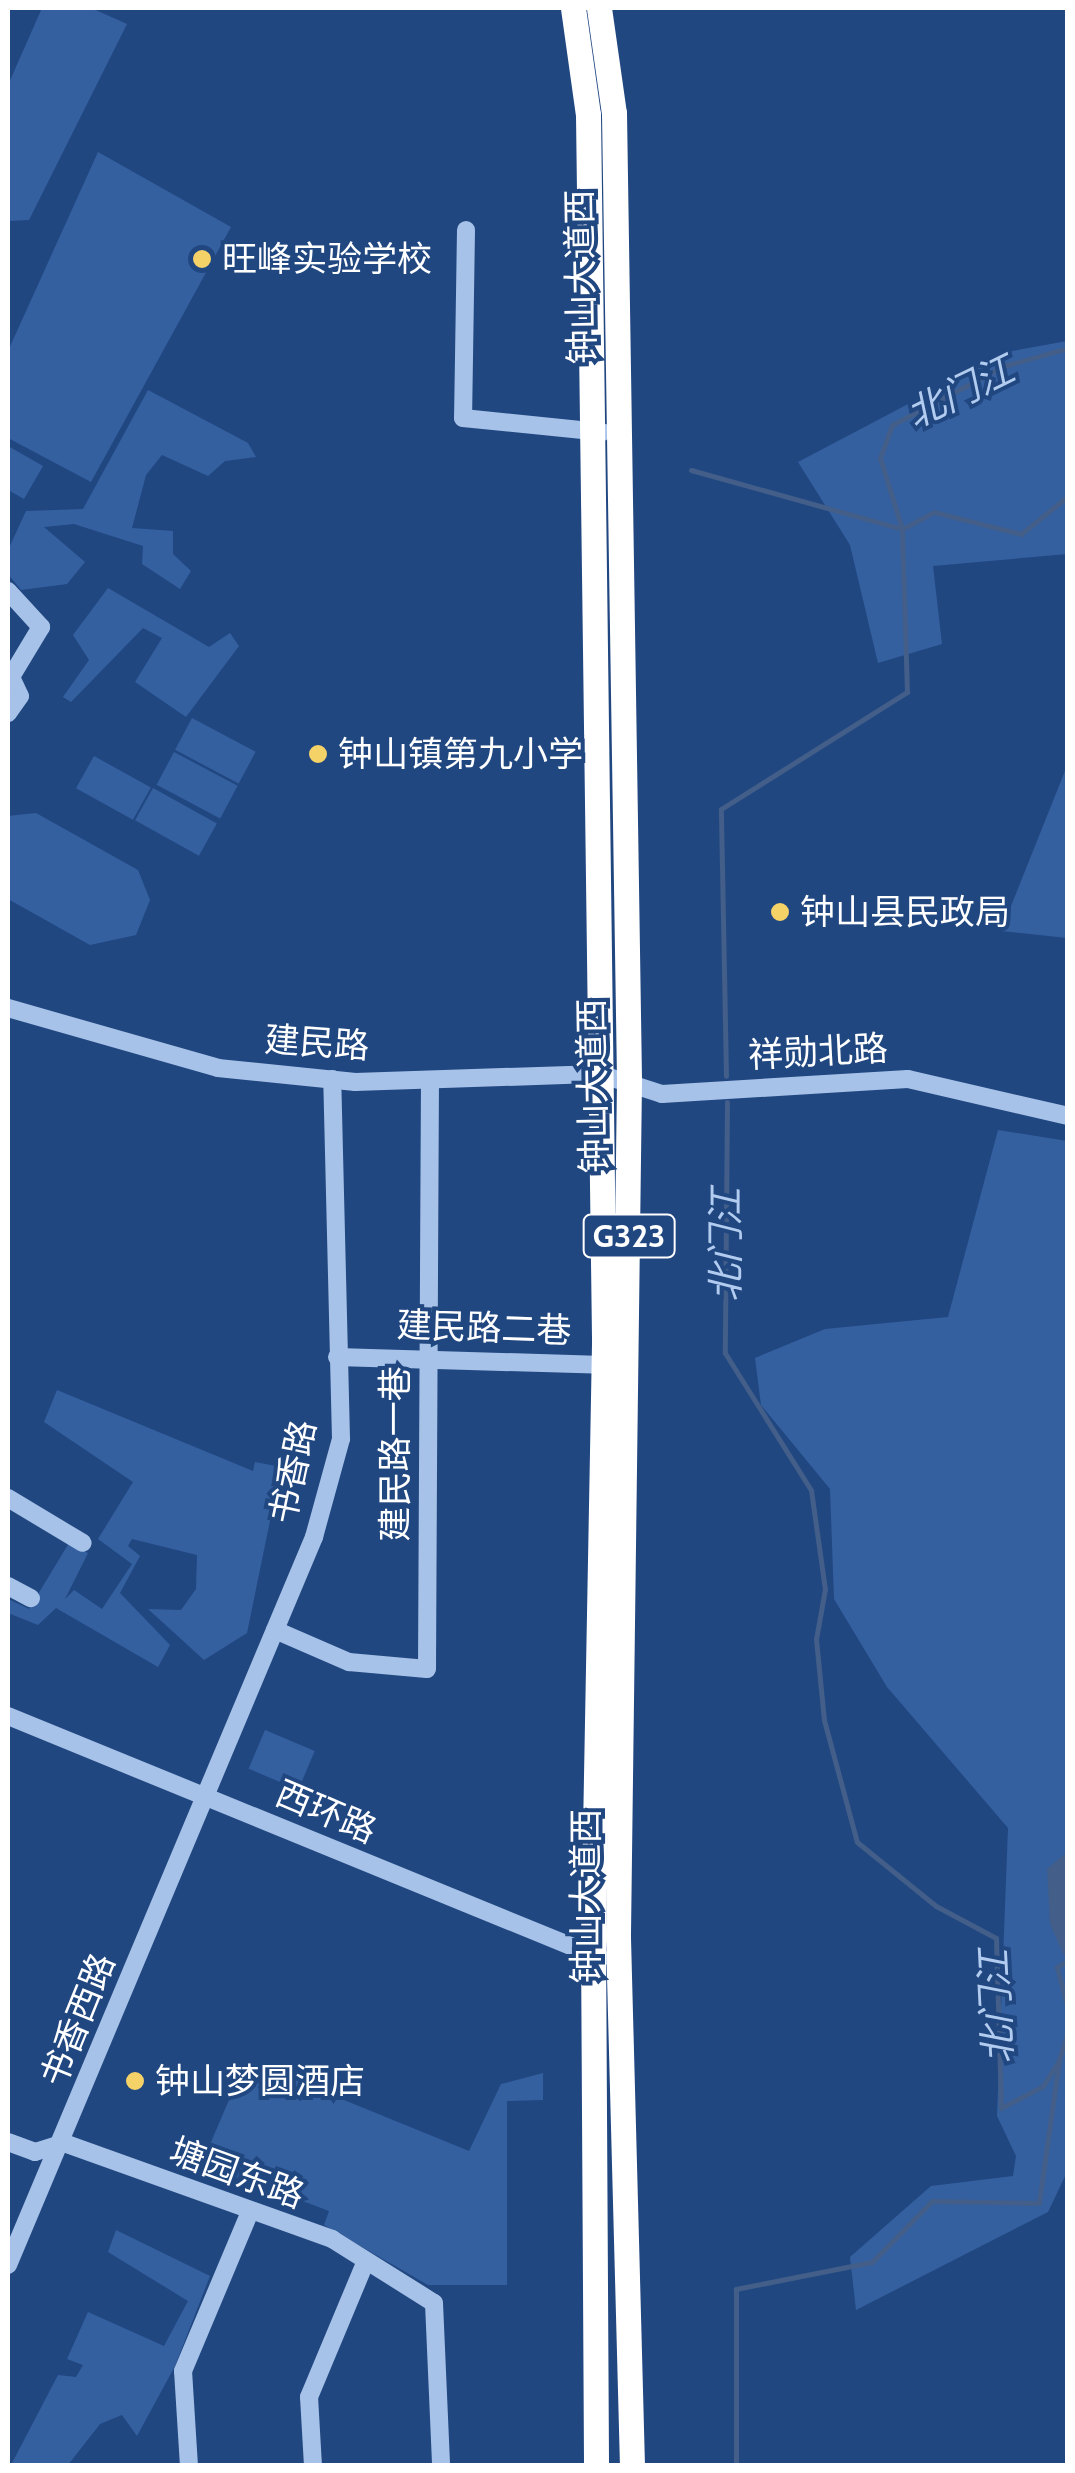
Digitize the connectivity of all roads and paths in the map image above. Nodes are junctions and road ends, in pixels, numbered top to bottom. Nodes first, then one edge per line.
1 (573, 8) edge
2 (599, 8) edge
3 (466, 230) dead end
4 (605, 432) junction
5 (8, 592) edge
6 (8, 714) edge
7 (8, 1008) edge
8 (600, 1074) junction
9 (332, 1080) junction
10 (430, 1080) junction
11 (629, 1081) junction
12 (1068, 1116) edge
13 (427, 1356) junction
14 (337, 1357) junction
15 (616, 1366) junction
16 (8, 1498) edge
17 (83, 1543) dead end
18 (8, 1586) edge
19 (31, 1598) dead end
20 (275, 1630) junction
21 (8, 1716) edge
22 (204, 1796) junction
23 (608, 1958) junction
24 (8, 2142) edge
25 (64, 2143) junction
26 (248, 2216) junction
27 (366, 2261) junction
28 (8, 2265) edge
29 (189, 2466) edge
30 (313, 2466) edge
31 (441, 2466) edge
32 (596, 2466) edge
33 (632, 2466) edge

1 - 4 highway, 钟山大道西 / G323
2 - 4 highway, 钟山大道西 / G323
3 - 4 street
4 - 8 highway, 钟山大道西 / G323
4 - 11 highway, 钟山大道西 / G323
5 - 6 street
7 - 9 street, 建民路
8 - 10 street, 建民路
8 - 11 street, 建民路
8 - 15 highway, 钟山大道西 / G323
9 - 10 street, 建民路
9 - 14 street, 书香路
10 - 13 street, 建民路一巷
11 - 12 street, 祥勋北路
11 - 15 highway, 钟山大道西 / G323
13 - 14 street, 建民路二巷
13 - 15 street, 建民路二巷
13 - 20 street, 建民路一巷
14 - 20 street, 书香路
15 - 23 highway, 钟山大道西 / G323
16 - 17 street
18 - 19 street
20 - 22 street, 书香路
21 - 22 street, 西环路
22 - 23 street, 西环路
22 - 25 street, 书香西路
23 - 32 highway, 钟山大道西 / G323
23 - 33 highway, 钟山大道西 / G323
24 - 25 street, 塘园东路
25 - 26 street, 塘园东路
25 - 28 street, 书香西路
26 - 27 street, 塘园东路
26 - 29 street
27 - 30 street
27 - 31 street, 塘园东路

